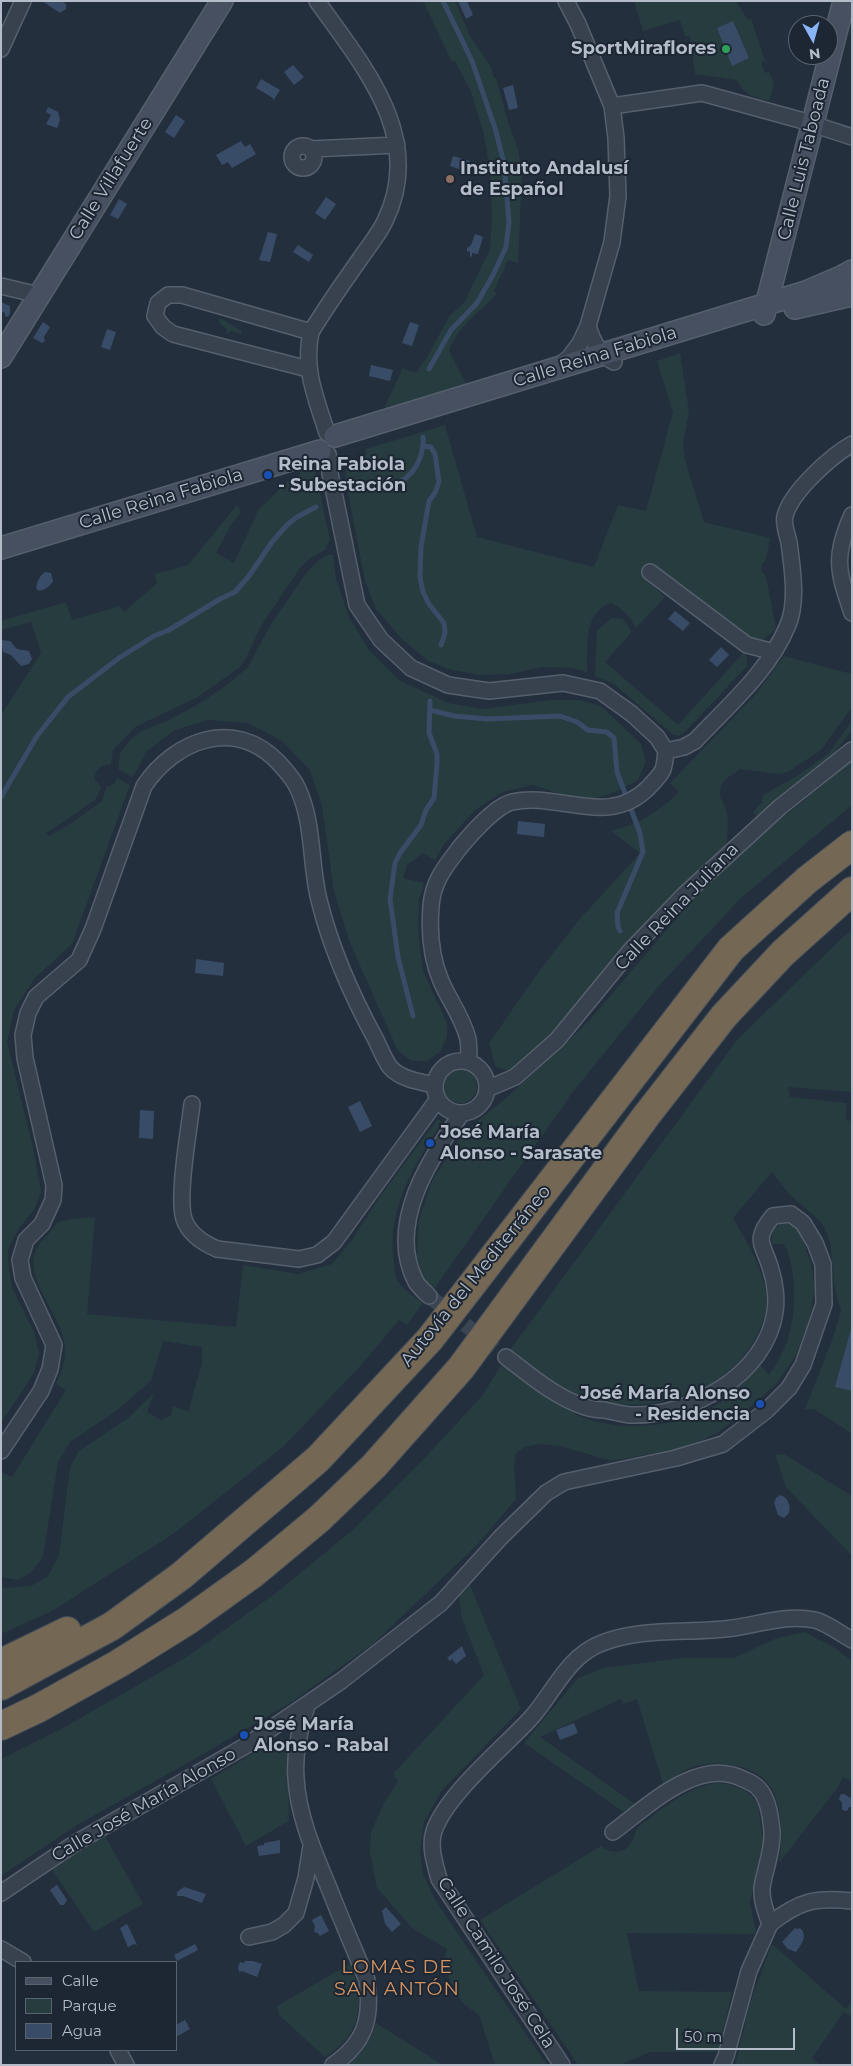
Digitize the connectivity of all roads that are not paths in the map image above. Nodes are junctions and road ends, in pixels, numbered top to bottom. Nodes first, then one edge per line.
1 (222, 1) edge
2 (317, 1) edge
3 (566, 1) edge
4 (844, 1) edge
5 (17, 3) edge
6 (1, 49) edge
7 (612, 106) junction
8 (814, 125) junction
9 (852, 137) edge
10 (397, 145) junction
11 (311, 149) dead end
12 (852, 271) edge
13 (1, 286) edge
14 (39, 295) junction
15 (852, 295) edge
16 (765, 310) junction
17 (588, 326) junction
18 (311, 332) junction
19 (1, 357) edge
20 (608, 358) junction
21 (308, 369) junction
22 (552, 370) junction
23 (327, 444) junction
24 (852, 444) edge
25 (852, 516) edge
26 (1, 537) edge
27 (1, 548) edge
28 (650, 572) dead end
29 (852, 613) edge
30 (774, 652) junction
31 (852, 750) edge
32 (666, 751) junction
33 (852, 845) edge
34 (852, 891) edge
35 (469, 1062) junction
36 (487, 1089) junction
37 (436, 1092) junction
38 (192, 1104) dead end
39 (462, 1112) junction
40 (429, 1296) tunnel mouth
41 (506, 1357) tunnel mouth
42 (1, 1451) edge
43 (149, 1598) junction
44 (852, 1640) edge
45 (1, 1663) edge
46 (1, 1686) edge
47 (307, 1706) junction
48 (1, 1726) edge
49 (613, 1832) dead end
50 (311, 1846) junction
51 (1, 1893) edge
52 (852, 1901) edge
53 (770, 1924) junction
54 (250, 1937) dead end
55 (1, 1949) edge
56 (21, 1961) edge
57 (119, 2051) edge
58 (126, 2065) edge
59 (332, 2065) edge
60 (562, 2065) edge
61 (722, 2065) edge

1 - 14 street, Calle Villafuerte
2 - 10 street
3 - 7 street
4 - 8 street, Calle Luis Taboada
5 - 6 street
7 - 8 street
7 - 17 street
8 - 9 street
8 - 16 street, Calle Luis Taboada
10 - 11 street
10 - 18 street
12 - 16 street, Calle Reina Fabiola
13 - 14 street
14 - 19 street, Calle Villafuerte
15 - 16 street, Calle Reina Fabiola
16 - 20 street, Calle Reina Fabiola
17 - 20 street
17 - 22 street
18 - 21 street
18 - 21 street
20 - 22 street, Calle Reina Fabiola
20 - 23 street, Calle Reina Fabiola
21 - 23 street
22 - 23 street, Calle Reina Fabiola
23 - 26 street, Calle Reina Fabiola
23 - 27 street, Calle Reina Fabiola
23 - 32 street
24 - 30 street
25 - 29 street
28 - 30 street
30 - 32 street
31 - 36 street, Calle Reina Juliana
32 - 35 street
33 - 43 highway, Autovía del Mediterráneo
34 - 48 highway, Autovía del Mediterráneo
35 - 36 street
35 - 37 street
36 - 39 street
37 - 38 street
37 - 39 street
37 - 42 street
39 - 40 street
41 - 47 street, Calle José María Alonso
43 - 45 highway
43 - 46 highway, Autovía del Mediterráneo
44 - 60 street, Calle Camilo José Cela
47 - 50 street
47 - 51 street, Calle José María Alonso
49 - 53 street
50 - 54 street
50 - 59 street
52 - 53 street
53 - 61 street
55 - 56 street
57 - 58 street

